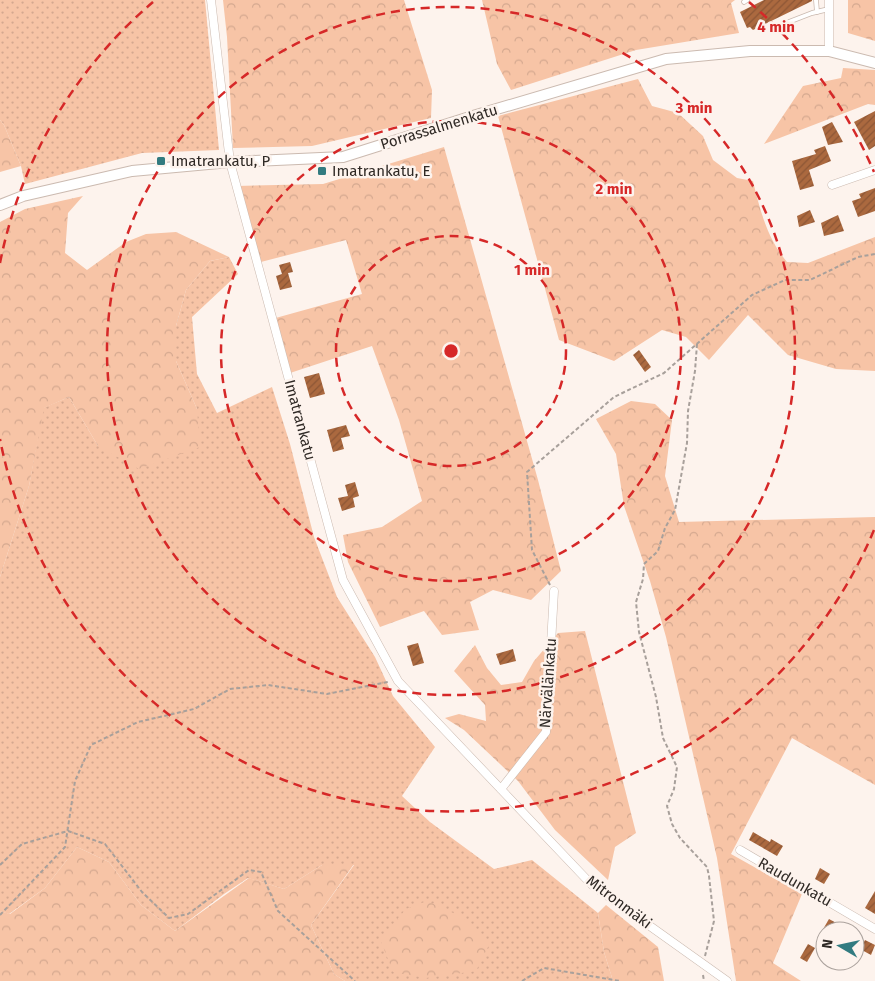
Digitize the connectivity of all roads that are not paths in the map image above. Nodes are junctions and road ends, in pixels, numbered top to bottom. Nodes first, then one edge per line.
1 (211, 0) edge
2 (816, 0) edge
3 (829, 0) edge
4 (829, 9) junction
5 (817, 12) junction
6 (781, 25) dead end
7 (829, 52) junction
8 (875, 63) edge
9 (230, 162) junction
10 (875, 170) edge
11 (832, 184) dead end
12 (0, 205) edge
13 (554, 592) road end
14 (501, 789) junction
15 (740, 850) dead end
16 (875, 930) edge
17 (727, 981) edge

1 - 9 street, Imatrankatu
2 - 5 lane
3 - 4 street
4 - 5 lane
4 - 7 street
5 - 6 lane
7 - 8 street, Porrassalmenkatu
7 - 9 street, Porrassalmenkatu
9 - 12 street, Porrassalmenkatu
9 - 14 street, Imatrankatu
10 - 11 street
13 - 14 street, Närvälänkatu
14 - 17 street, Mitronmäki
15 - 16 street, Raudunkatu

